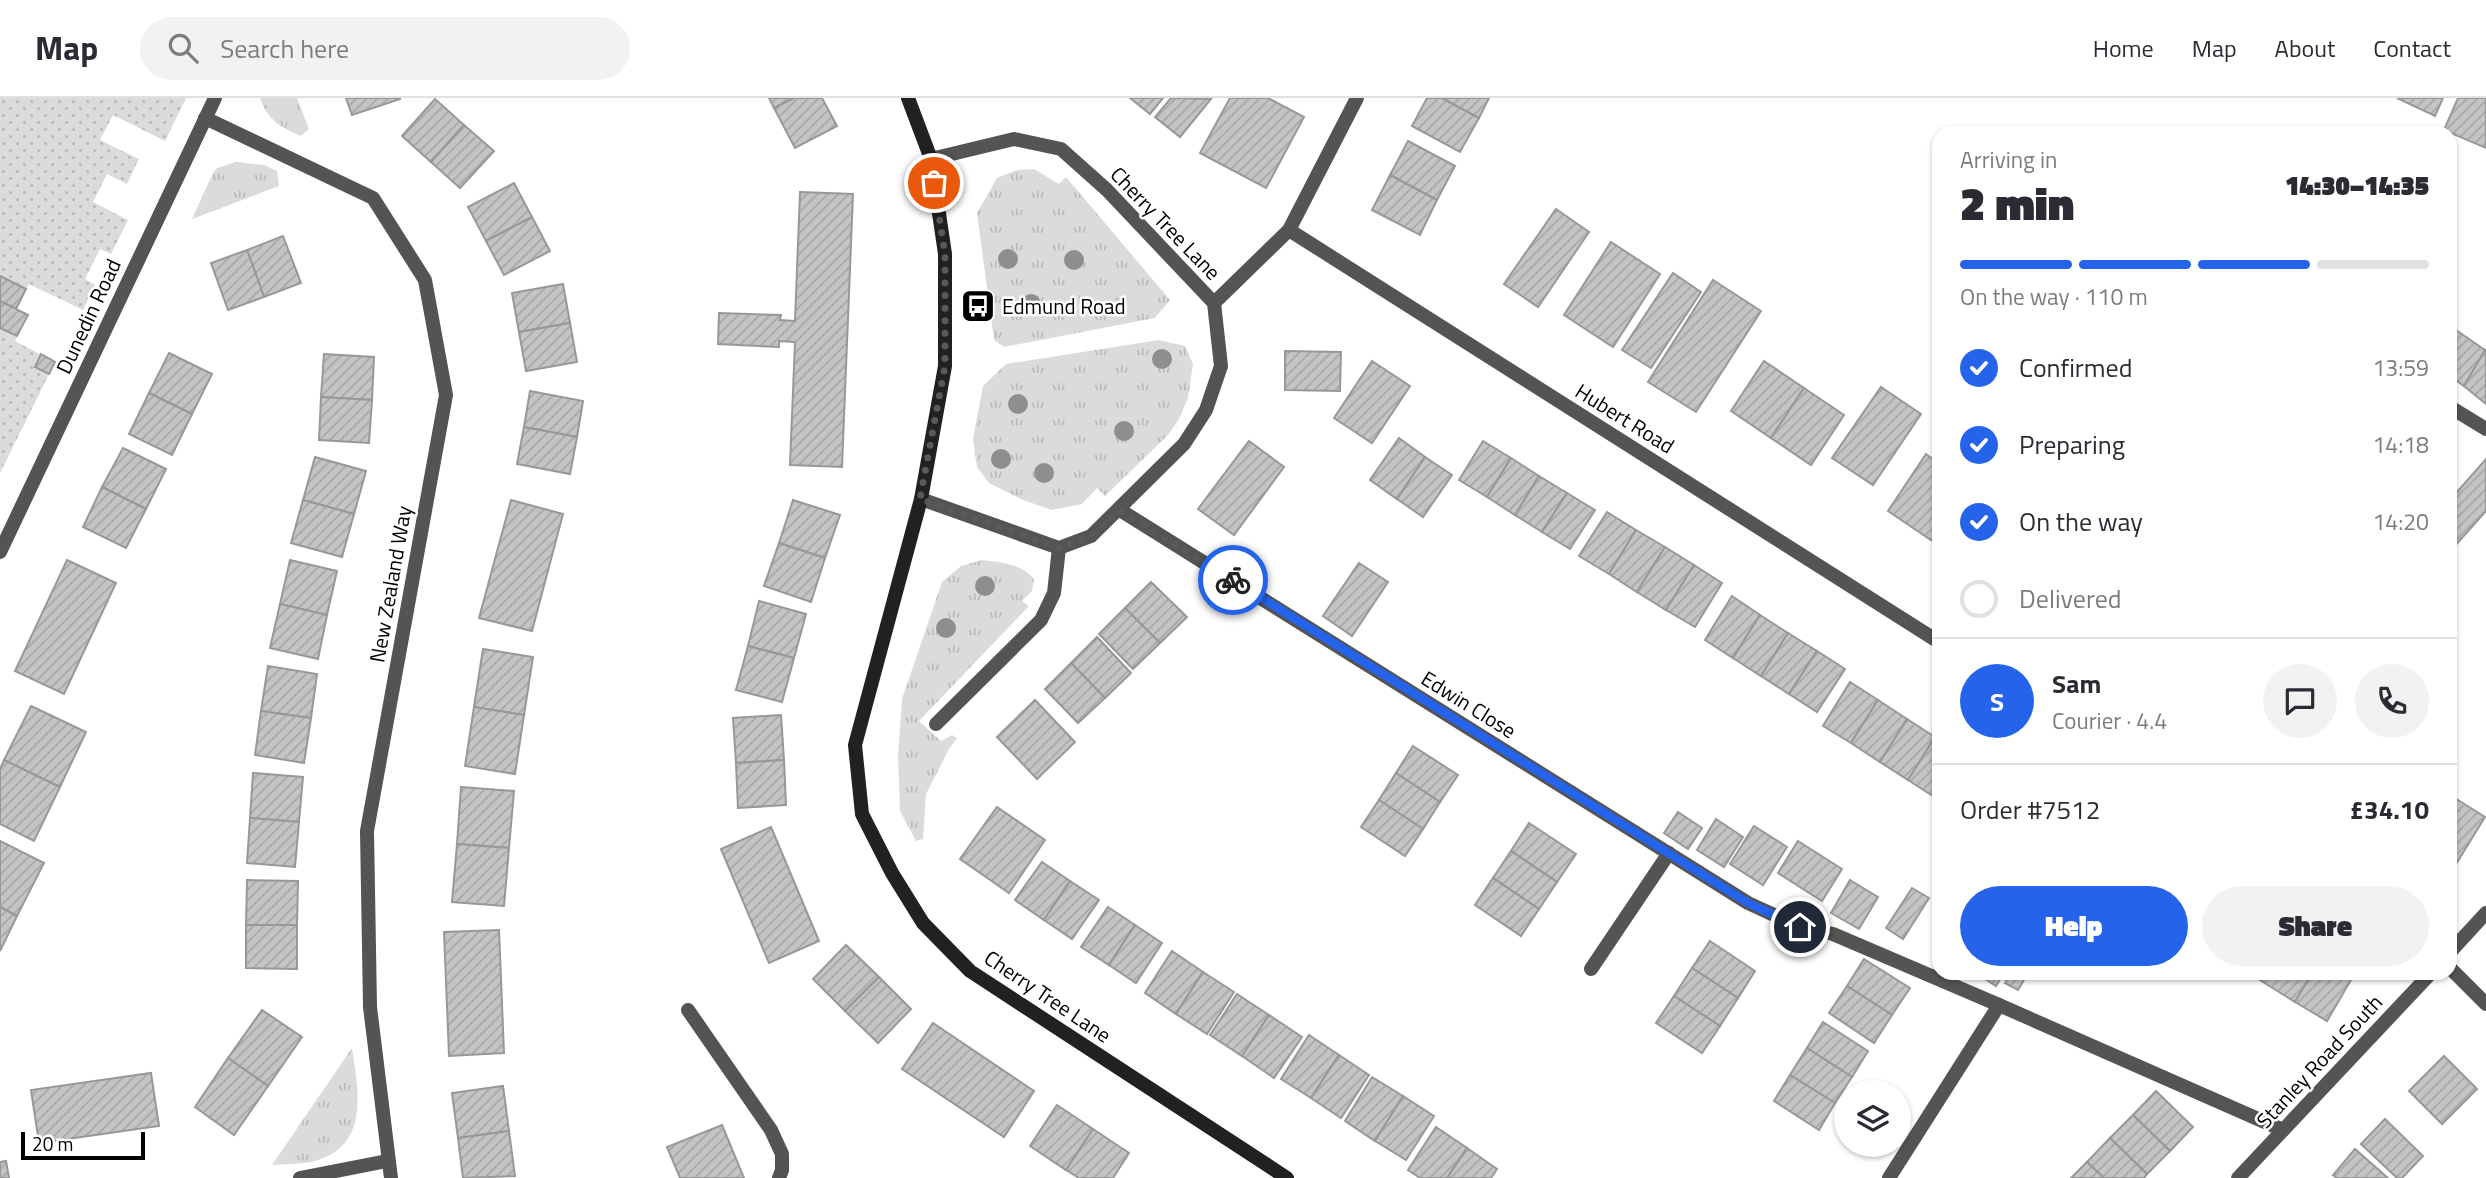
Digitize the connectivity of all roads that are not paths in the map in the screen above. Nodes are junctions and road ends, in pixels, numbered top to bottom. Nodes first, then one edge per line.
1 (215, 98) edge
2 (908, 98) edge
3 (1357, 98) edge
4 (205, 118) junction
5 (931, 159) junction
6 (1289, 230) junction
7 (1214, 303) junction
8 (2457, 411) edge
9 (2486, 429) edge
10 (920, 499) junction
11 (1119, 510) junction
12 (1059, 548) junction
13 (0, 552) edge
14 (1932, 638) edge
15 (936, 724) dead end
16 (1669, 853) junction
17 (2486, 913) edge
18 (2457, 944) edge
19 (1591, 969) dead end
20 (2457, 975) edge
21 (1932, 976) edge
22 (1941, 980) edge
23 (2424, 980) edge
24 (2486, 1004) edge
25 (1999, 1005) junction
26 (688, 1010) dead end
27 (2283, 1130) junction
28 (387, 1161) junction
29 (300, 1178) edge
30 (391, 1178) edge
31 (779, 1178) edge
32 (1287, 1178) edge
33 (1889, 1178) edge
34 (2238, 1178) edge

1 - 4 street, Dunedin Road
2 - 5 street, Cherry Tree Lane
3 - 6 street
4 - 13 street, Dunedin Road
4 - 28 street, New Zealand Way
5 - 7 street, Cherry Tree Lane
5 - 10 street, Cherry Tree Lane
6 - 7 street
6 - 14 street, Hubert Road
7 - 11 street, Cherry Tree Lane
8 - 9 street
10 - 12 street
10 - 32 street, Cherry Tree Lane
11 - 12 street, Cherry Tree Lane
11 - 16 street, Edwin Close
12 - 15 street
16 - 19 street
16 - 21 street, Edwin Close
17 - 18 street
20 - 24 street
22 - 25 street, Edwin Close
23 - 27 street, Stanley Road South
25 - 27 street, Edwin Close
25 - 33 street
26 - 31 street
27 - 34 street, Stanley Road South
28 - 29 street
28 - 30 street, New Zealand Way

